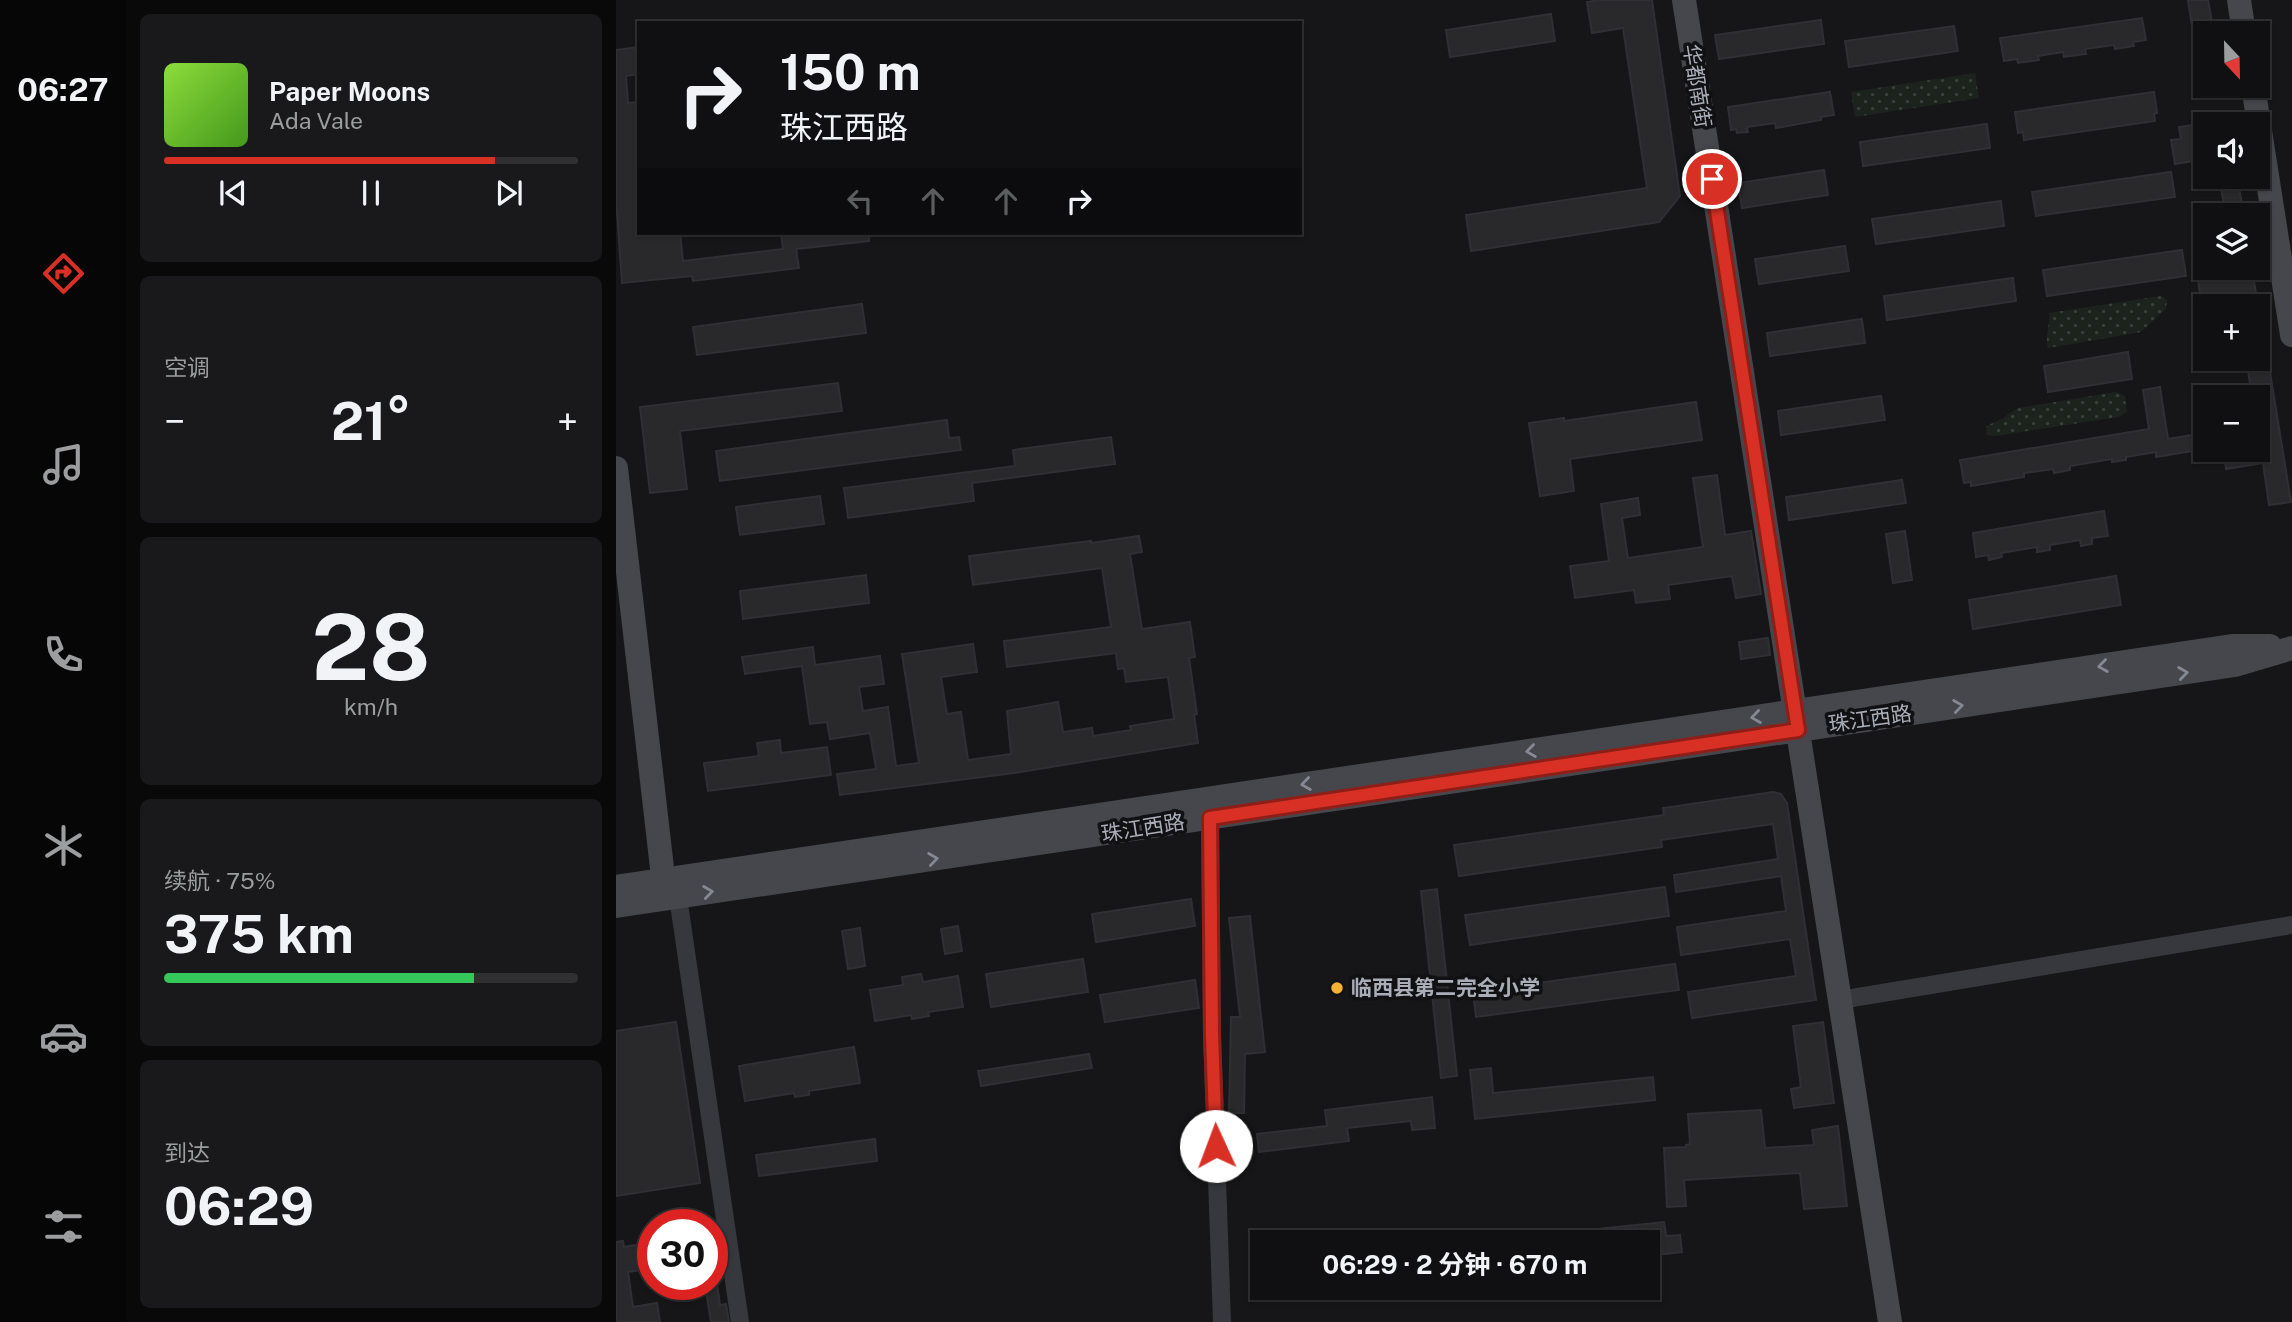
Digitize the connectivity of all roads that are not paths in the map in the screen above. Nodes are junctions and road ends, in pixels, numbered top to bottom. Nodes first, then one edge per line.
1 (1684, 0) edge
2 (2239, 0) edge
3 (2242, 21) edge
4 (2255, 98) edge
5 (2292, 335) edge
6 (616, 468) edge
7 (2292, 646) edge
8 (1796, 721) junction
9 (1210, 818) junction
10 (616, 887) edge
11 (669, 892) junction
12 (616, 906) edge
13 (2292, 925) edge
14 (1840, 999) junction
15 (740, 1322) edge
16 (1222, 1322) edge
17 (1890, 1322) edge

1 - 8 main road, 华都南街
2 - 3 main road
4 - 5 main road
6 - 11 main road
7 - 8 main road, 珠江西路
8 - 9 main road, 珠江西路
8 -> 11 main road, 珠江西路
8 - 14 main road, 华都南街
11 -> 9 main road, 珠江西路
9 - 16 street
10 - 11 main road, 珠江西路
11 - 12 main road, 珠江西路
11 - 15 street
13 - 14 street
14 - 17 main road, 华都南街

